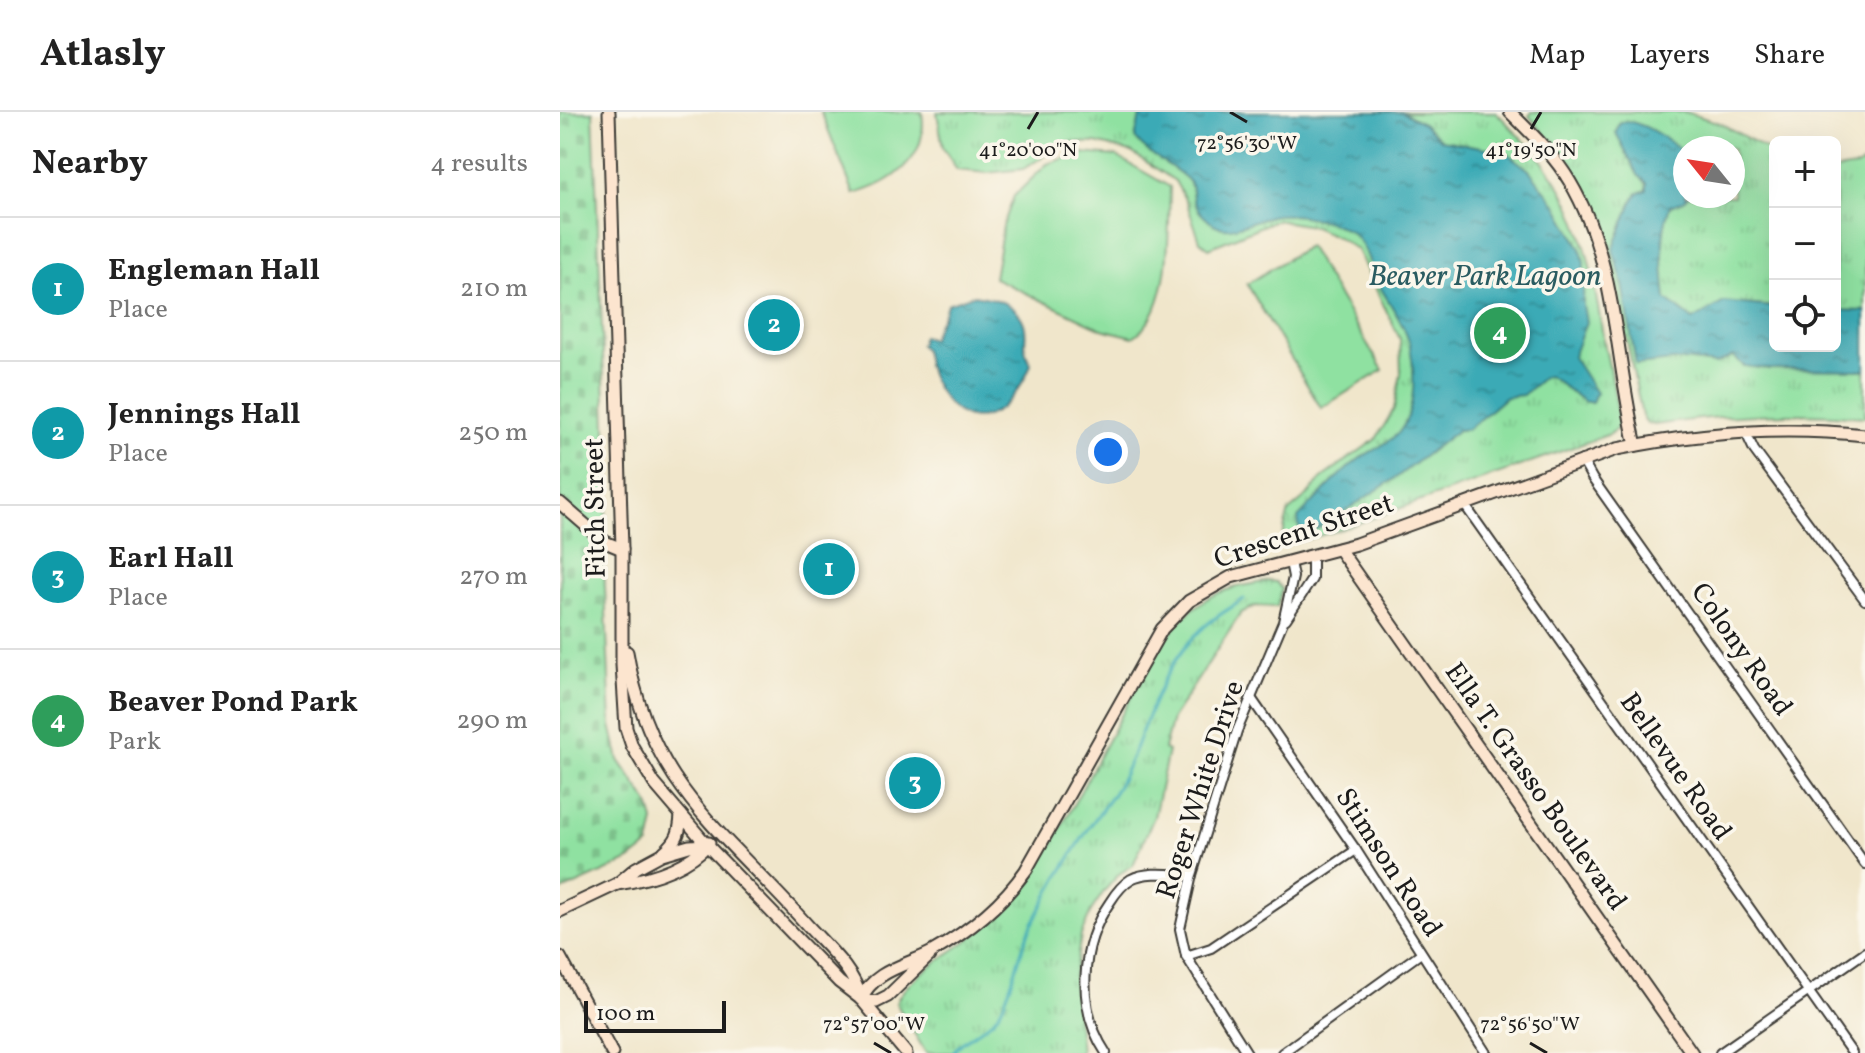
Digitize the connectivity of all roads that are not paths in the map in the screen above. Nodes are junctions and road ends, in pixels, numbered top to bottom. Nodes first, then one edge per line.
1 (609, 112) edge
2 (1510, 112) edge
3 (1745, 431) junction
4 (1865, 435) edge
5 (1636, 445) junction
6 (1582, 460) junction
7 (560, 503) edge
8 (1464, 504) junction
9 (622, 549) junction
10 (1339, 549) junction
11 (1312, 557) junction
12 (1290, 562) junction
13 (1865, 600) edge
14 (622, 616) junction
15 (1283, 622) junction
16 (1251, 698) junction
17 (681, 815) junction
18 (718, 834) junction
19 (707, 845) junction
20 (1356, 850) junction
21 (662, 854) junction
22 (1865, 864) edge
23 (1192, 875) junction
24 (617, 884) junction
25 (560, 911) edge
26 (932, 952) junction
27 (1865, 952) edge
28 (1421, 953) junction
29 (1186, 956) junction
30 (560, 957) edge
31 (1807, 992) junction
32 (861, 999) junction
33 (612, 1053) edge
34 (906, 1053) edge
35 (1106, 1053) edge
36 (1247, 1053) edge
37 (1282, 1053) edge
38 (1486, 1053) edge
39 (1692, 1053) edge
40 (1720, 1053) edge
41 (1852, 1053) edge

1 - 9 main road, Fitch Street
2 - 5 main road
3 - 4 main road, Crescent Street
3 - 5 main road, Crescent Street
3 - 13 street
5 - 6 main road, Crescent Street
6 - 8 main road, Crescent Street
6 - 22 street, Colony Road
7 - 9 main road
8 - 10 main road, Crescent Street
8 - 31 street, Bellevue Road
9 - 14 main road, Fitch Street
10 - 11 main road, Crescent Street
10 - 39 main road, Ella T. Grasso Boulevard
11 - 12 main road, Crescent Street
11 - 15 street, Roger White Drive
12 - 15 street, Roger White Drive
12 - 26 main road, Crescent Street
14 - 17 main road, Fitch Street
14 - 18 main road, Fitch Street
15 - 16 street, Roger White Drive
16 - 20 street, Stimson Road
16 - 23 street, Roger White Drive
17 - 19 main road, Fitch Street
17 - 21 main road
18 - 19 main road
18 - 32 main road, Fitch Street
19 - 21 main road
19 - 24 main road
19 - 32 main road, Fitch Street
20 - 28 street, Stimson Road
20 - 29 street
21 - 24 main road
23 - 29 street, Roger White Drive
23 - 35 street
24 - 25 main road
26 - 32 main road, Crescent Street
26 - 32 main road, Crescent Street
27 - 31 street
28 - 37 street
28 - 38 street, Stimson Road
29 - 36 street, Roger White Drive
30 - 33 main road
31 - 40 street
31 - 41 street, Bellevue Road
32 - 34 main road, Fitch Street

